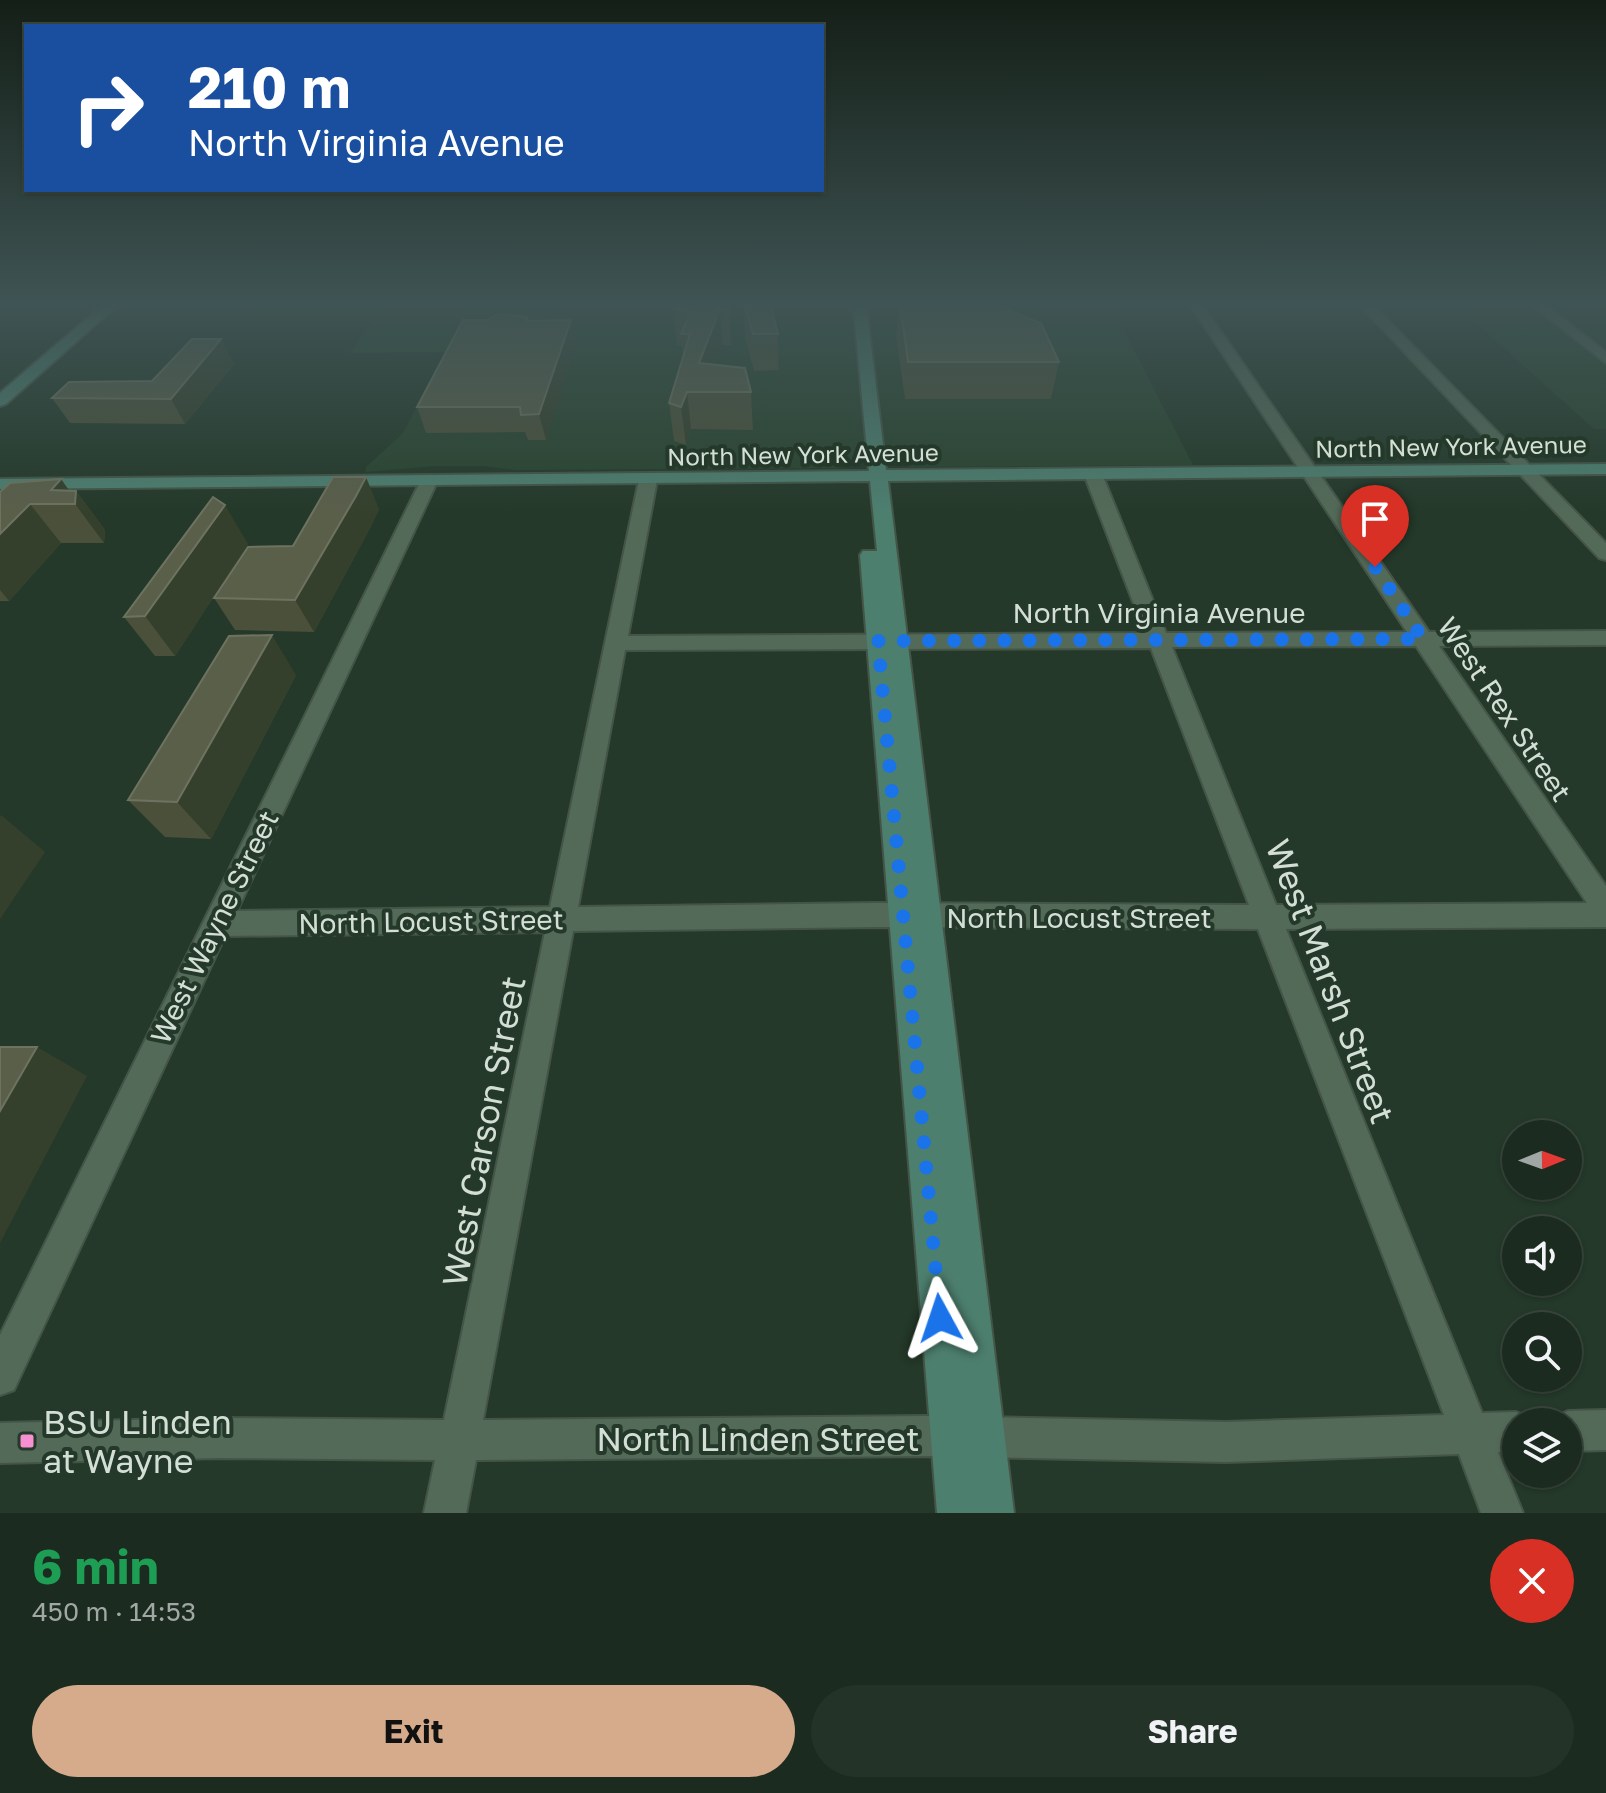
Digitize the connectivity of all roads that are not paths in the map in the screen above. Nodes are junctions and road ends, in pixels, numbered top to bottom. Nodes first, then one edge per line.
1 (32, 374) edge
2 (856, 374) edge
3 (863, 374) edge
4 (1243, 374) edge
5 (1432, 374) edge
6 (0, 401) edge
7 (1606, 469) edge
8 (1525, 470) junction
9 (1310, 472) junction
10 (1093, 474) junction
11 (870, 478) junction
12 (429, 480) junction
13 (648, 480) junction
14 (0, 484) edge
15 (1606, 554) edge
16 (1606, 638) edge
17 (1158, 639) junction
18 (1423, 639) junction
19 (887, 641) junction
20 (617, 643) junction
21 (1606, 909) edge
22 (1606, 915) edge
23 (915, 916) junction
24 (1267, 917) junction
25 (562, 919) junction
26 (216, 924) junction
27 (0, 1376) edge
28 (1606, 1430) edge
29 (1582, 1431) edge
30 (1502, 1432) edge
31 (1470, 1433) junction
32 (968, 1438) junction
33 (458, 1440) junction
34 (0, 1443) edge
35 (445, 1513) edge
36 (958, 1513) edge
37 (993, 1513) edge
38 (1502, 1513) edge

1 - 6 street
2 - 11 street
3 - 11 street
4 - 9 street, West Rex Street
5 - 8 street
7 - 8 street, North New York Avenue
8 - 9 street, North New York Avenue
8 - 15 street
9 - 10 street, North New York Avenue
9 - 18 street, West Rex Street
10 - 11 street, North New York Avenue
10 - 17 street, West Marsh Street
11 - 13 street, North New York Avenue
11 - 19 street
12 - 13 street, North New York Avenue
12 - 14 street, North New York Avenue
12 - 26 street, West Wayne Street
13 - 20 street, West Carson Street
16 - 18 street, North Virginia Avenue
17 - 18 street, North Virginia Avenue
17 - 19 street, North Virginia Avenue
17 - 24 street, West Marsh Street
18 - 21 street, West Rex Street
19 - 20 street, North Virginia Avenue
19 - 23 street
20 - 25 street, West Carson Street
22 - 24 street, North Locust Street
23 - 24 street, North Locust Street
23 - 25 street, North Locust Street
23 - 32 street
24 - 31 street, West Marsh Street
25 - 26 street, North Locust Street
25 - 33 street, West Carson Street
26 - 27 street, West Wayne Street
28 - 29 street
30 - 31 street, North Linden Street
31 - 32 street, North Linden Street
31 - 38 street, West Marsh Street
32 - 33 street, North Linden Street
32 - 36 street
32 - 37 street
33 - 34 street, North Linden Street
33 - 35 street, West Carson Street

